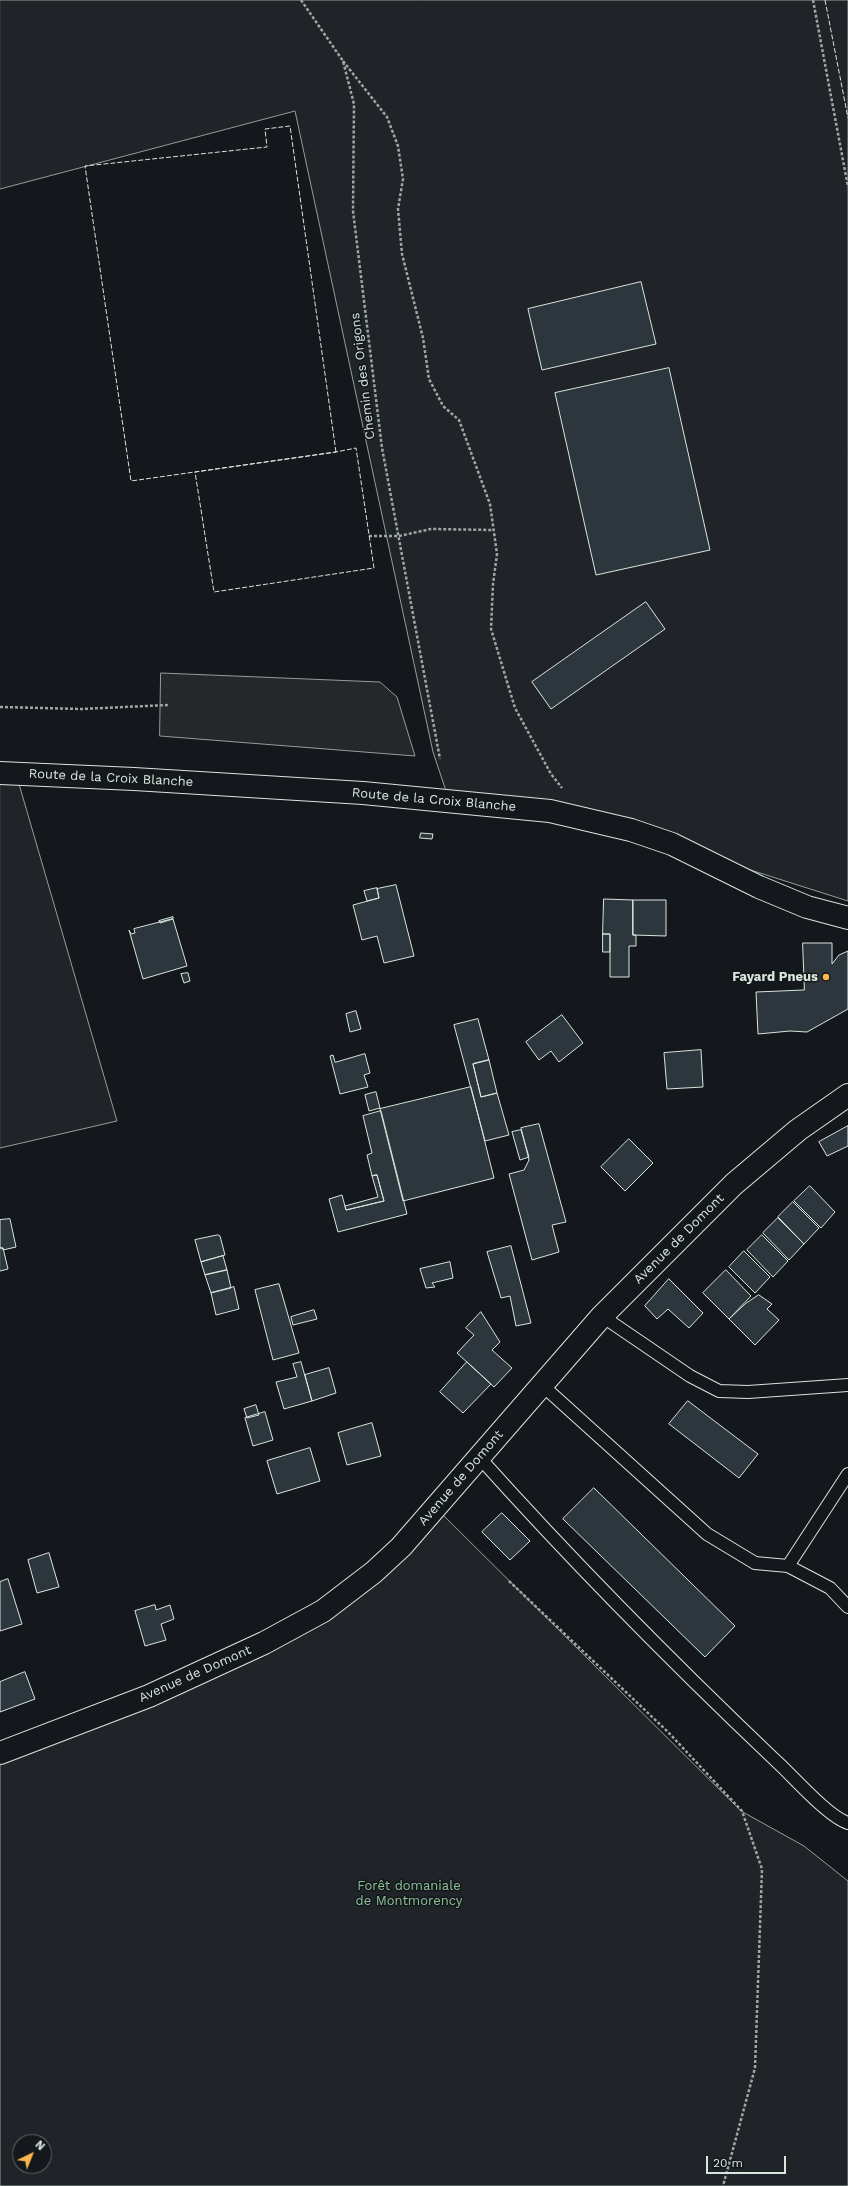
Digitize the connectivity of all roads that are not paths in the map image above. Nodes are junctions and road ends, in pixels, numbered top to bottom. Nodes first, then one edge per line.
1 (0, 773) edge
2 (848, 918) edge
3 (848, 1095) edge
4 (602, 1316) junction
5 (542, 1385) junction
6 (848, 1385) edge
7 (480, 1457) junction
8 (848, 1474) edge
9 (788, 1566) junction
10 (848, 1607) edge
11 (0, 1753) edge
12 (848, 1822) edge

1 - 2 main road, Route de la Croix Blanche
3 - 4 main road, Avenue de Domont
4 - 5 main road, Avenue de Domont
4 - 6 lane
5 - 7 main road, Avenue de Domont
5 - 9 lane
7 - 11 main road, Avenue de Domont
7 - 12 lane
8 - 9 lane
9 - 10 lane

